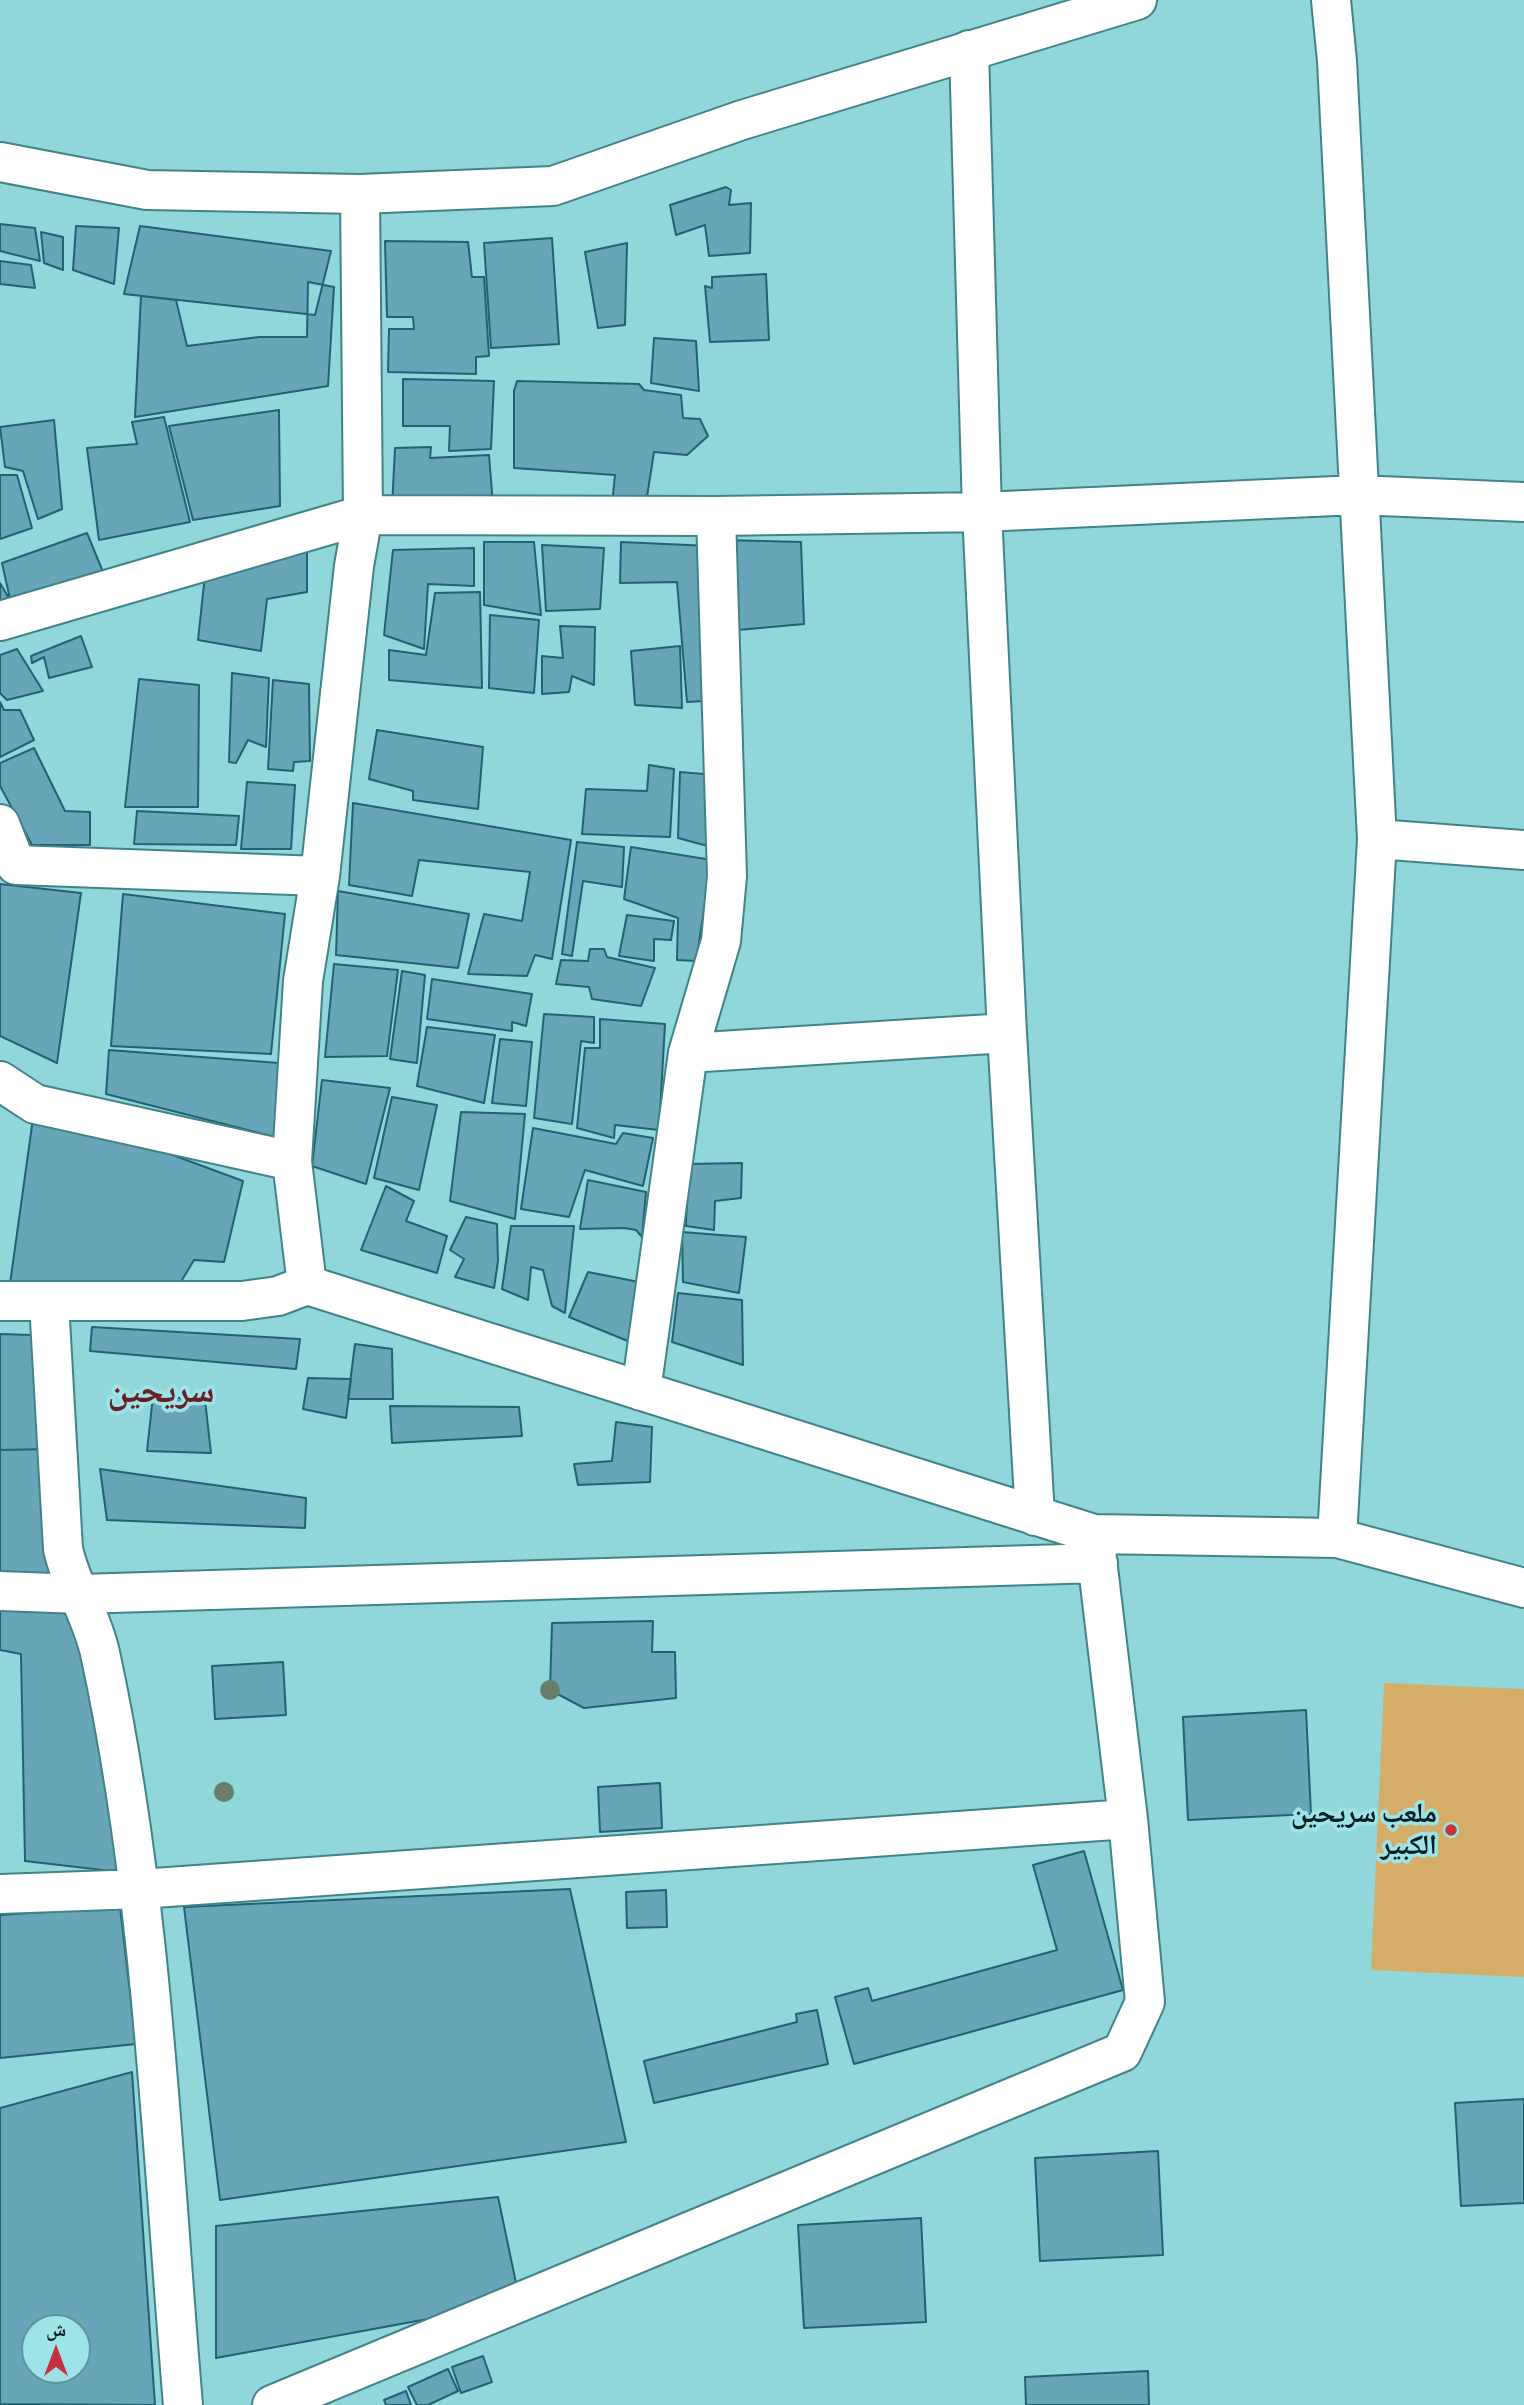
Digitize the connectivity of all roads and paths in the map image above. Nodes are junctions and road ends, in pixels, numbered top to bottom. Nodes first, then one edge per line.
1 (1137, 0) edge
2 (1331, 0) edge
3 (969, 50) junction
4 (0, 162) edge
5 (360, 194) junction
6 (1357, 495) junction
7 (1524, 502) edge
8 (982, 512) junction
9 (363, 515) junction
10 (716, 516) junction
11 (0, 621) edge
12 (0, 824) edge
13 (1377, 839) junction
14 (1524, 850) edge
15 (320, 876) junction
16 (1007, 1033) junction
17 (688, 1053) junction
18 (0, 1081) edge
19 (292, 1161) junction
20 (307, 1285) junction
21 (0, 1301) edge
22 (50, 1302) junction
23 (641, 1391) junction
24 (1035, 1516) junction
25 (1337, 1538) junction
26 (1096, 1549) junction
27 (1524, 1588) edge
28 (0, 1591) edge
29 (80, 1594) junction
30 (1128, 1819) junction
31 (139, 1889) junction
32 (0, 1894) edge
33 (183, 2405) edge
34 (272, 2405) edge

1 - 3 street
2 - 6 street
3 - 5 street
3 - 8 street
4 - 5 street
5 - 9 street
6 - 7 street
6 - 8 street
6 - 13 street
8 - 10 street
8 - 16 street
9 - 10 street
9 - 11 street
9 - 15 street
10 - 17 street
12 - 15 street
13 - 14 street
13 - 25 street
15 - 19 street
16 - 17 street
16 - 24 street
17 - 23 street
18 - 19 street
19 - 20 street
20 - 22 street
20 - 23 street
21 - 22 street
22 - 29 street
23 - 24 street
24 - 26 street
25 - 26 street
25 - 27 street
26 - 29 street
26 - 30 street
28 - 29 street
29 - 31 street
30 - 31 street
30 - 34 street
31 - 32 street
31 - 33 street

